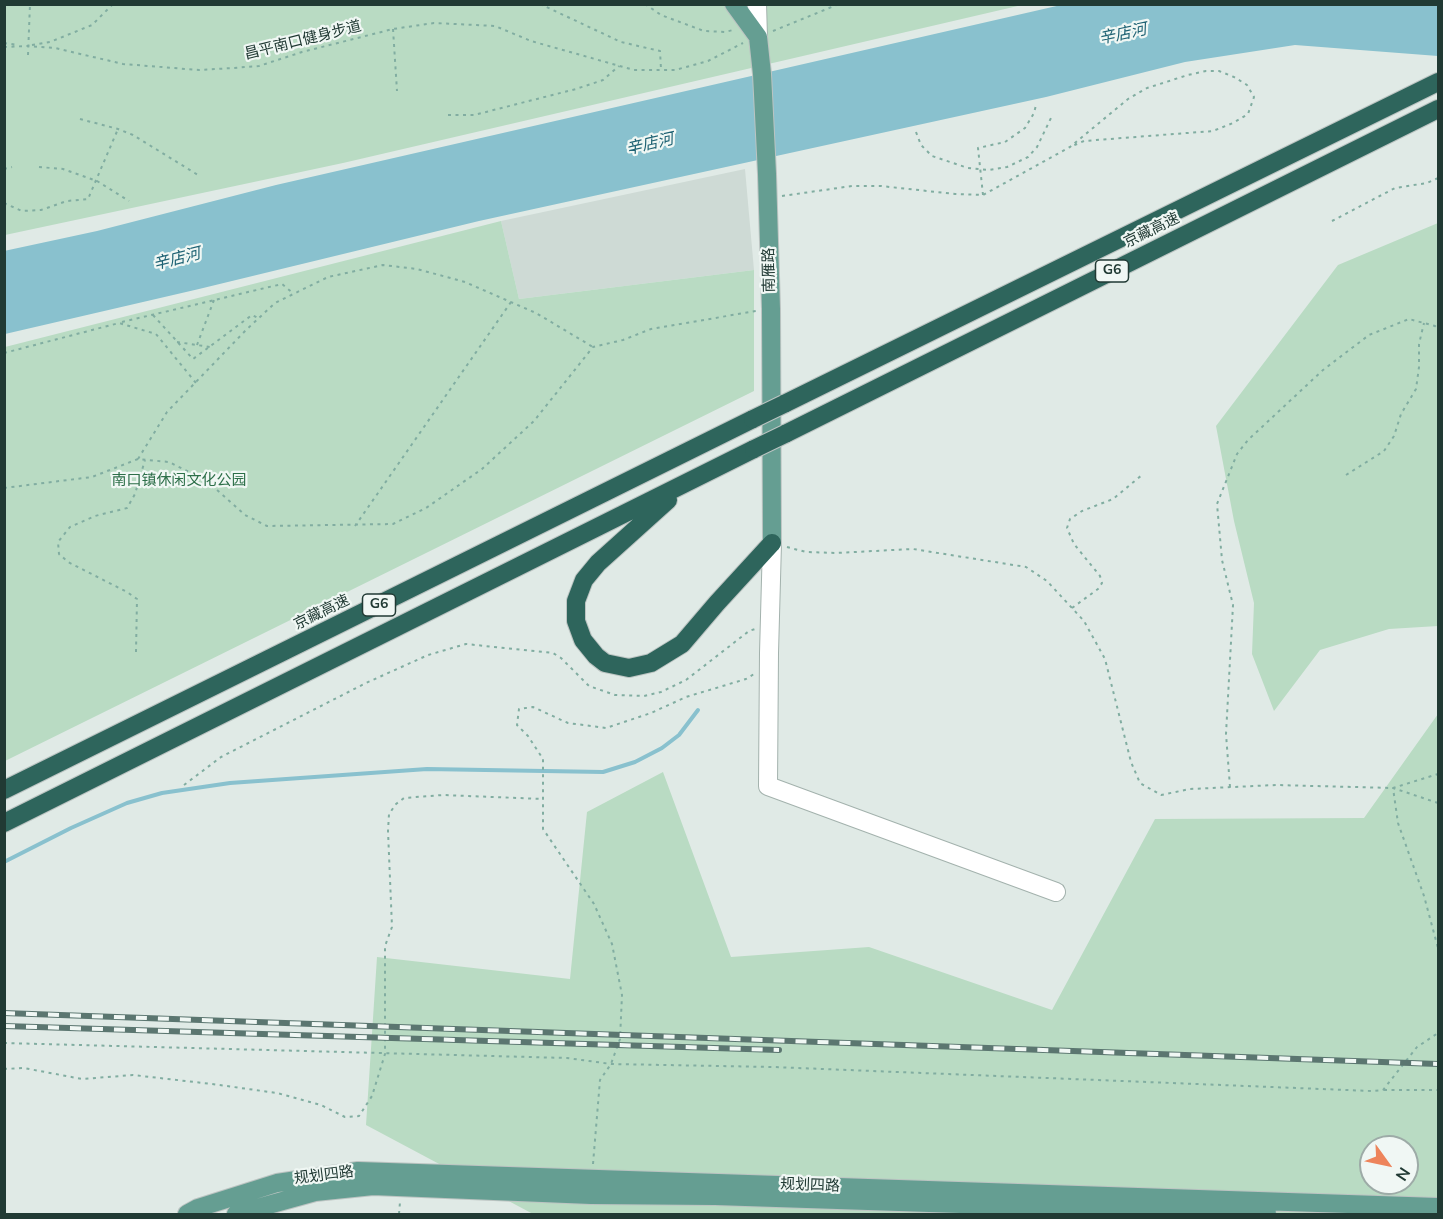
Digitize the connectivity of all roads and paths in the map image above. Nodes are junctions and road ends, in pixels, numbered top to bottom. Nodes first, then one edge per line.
1 (30, 4) edge
2 (113, 4) edge
3 (540, 4) edge
4 (645, 4) edge
5 (734, 4) edge
6 (757, 4) edge
7 (839, 4) edge
8 (393, 29) junction
9 (754, 30) junction
10 (4, 45) edge
11 (28, 46) junction
12 (28, 56) dead end
13 (619, 66) junction
14 (661, 70) junction
15 (1438, 82) edge
16 (397, 91) dead end
17 (1036, 105) dead end
18 (1438, 109) edge
19 (448, 115) dead end
20 (1051, 118) dead end
21 (80, 119) dead end
22 (118, 129) junction
23 (916, 132) dead end
24 (1070, 147) junction
25 (12, 167) dead end
26 (39, 167) dead end
27 (4, 168) edge
28 (979, 170) junction
29 (198, 175) dead end
30 (1438, 178) edge
31 (97, 181) junction
32 (983, 195) junction
33 (768, 198) junction
34 (129, 201) dead end
35 (4, 203) edge
36 (1332, 221) dead end
37 (294, 294) junction
38 (214, 300) junction
39 (511, 302) junction
40 (771, 309) junction
41 (153, 315) junction
42 (259, 318) junction
43 (119, 322) junction
44 (1424, 323) junction
45 (1438, 329) edge
46 (177, 342) junction
47 (197, 345) junction
48 (210, 347) junction
49 (593, 347) junction
50 (4, 353) edge
51 (196, 382) junction
52 (138, 459) junction
53 (146, 460) junction
54 (1142, 475) dead end
55 (1346, 475) dead end
56 (690, 481) junction
57 (4, 488) edge
58 (355, 526) junction
59 (772, 543) junction
60 (1072, 608) junction
61 (769, 624) junction
62 (136, 652) dead end
63 (768, 664) junction
64 (1438, 774) edge
65 (184, 785) dead end
66 (1230, 787) junction
67 (1393, 788) junction
68 (4, 790) edge
69 (543, 799) junction
70 (1438, 802) edge
71 (4, 823) edge
72 (1056, 891) dead end
73 (1434, 931) junction
74 (1438, 932) edge
75 (1438, 948) edge
76 (1438, 1033) edge
77 (4, 1044) edge
78 (385, 1054) junction
79 (611, 1064) junction
80 (4, 1069) edge
81 (1383, 1090) junction
82 (1438, 1090) edge
83 (592, 1179) junction
84 (1438, 1206) edge
85 (187, 1215) edge
86 (236, 1215) edge
87 (1267, 1215) edge

1 - 11 path
2 - 11 path
3 - 14 path
4 - 9 path
5 - 9 main road
6 - 9 street
7 - 9 path, 昌平南口健身步道
8 - 11 path, 昌平南口健身步道
8 - 13 path, 昌平南口健身步道
8 - 16 path
9 - 14 path, 昌平南口健身步道
9 - 33 main road, 南雁路
10 - 11 path, 昌平南口健身步道
11 - 12 path
13 - 14 path, 昌平南口健身步道
13 - 19 path
15 - 68 highway, 京藏高速 / G6, bridge
17 - 28 path
18 - 56 highway, 京藏高速 / G6, bridge
20 - 28 path
21 - 22 path
22 - 29 path
22 - 31 path
23 - 28 path
24 - 24 path
24 - 32 path
25 - 27 path
26 - 31 path
28 - 32 path
30 - 36 path
31 - 34 path
31 - 35 path
32 - 33 path
33 - 40 main road, 南雁路
37 - 38 path
37 - 39 path
37 - 42 path
38 - 41 path
38 - 47 path
39 - 49 path
39 - 58 path
40 - 49 path
40 - 59 main road, 南雁路
41 - 43 path
41 - 46 path
42 - 48 path
42 - 51 path
43 - 50 path
43 - 51 path
44 - 45 path
44 - 55 path
44 - 66 path
46 - 47 path
46 - 48 path
47 - 48 path
49 - 58 path
51 - 52 path
52 - 53 path
52 - 57 path
53 - 58 path
53 - 62 path
54 - 60 path
56 - 59 highway
56 - 71 highway, G6
59 - 60 path
59 - 61 street
60 - 66 path
61 - 63 street
61 - 65 path
63 - 69 path
63 - 72 street
64 - 67 path
66 - 67 path
67 - 70 path
67 - 73 path
69 - 78 path
69 - 79 path
73 - 74 path
73 - 75 path
76 - 81 path
77 - 78 path
78 - 79 path
78 - 80 path
79 - 81 path
79 - 83 path
81 - 82 path
83 - 84 main road, 规划四路
83 - 85 main road, 规划四路
86 - 87 main road, 规划四路

